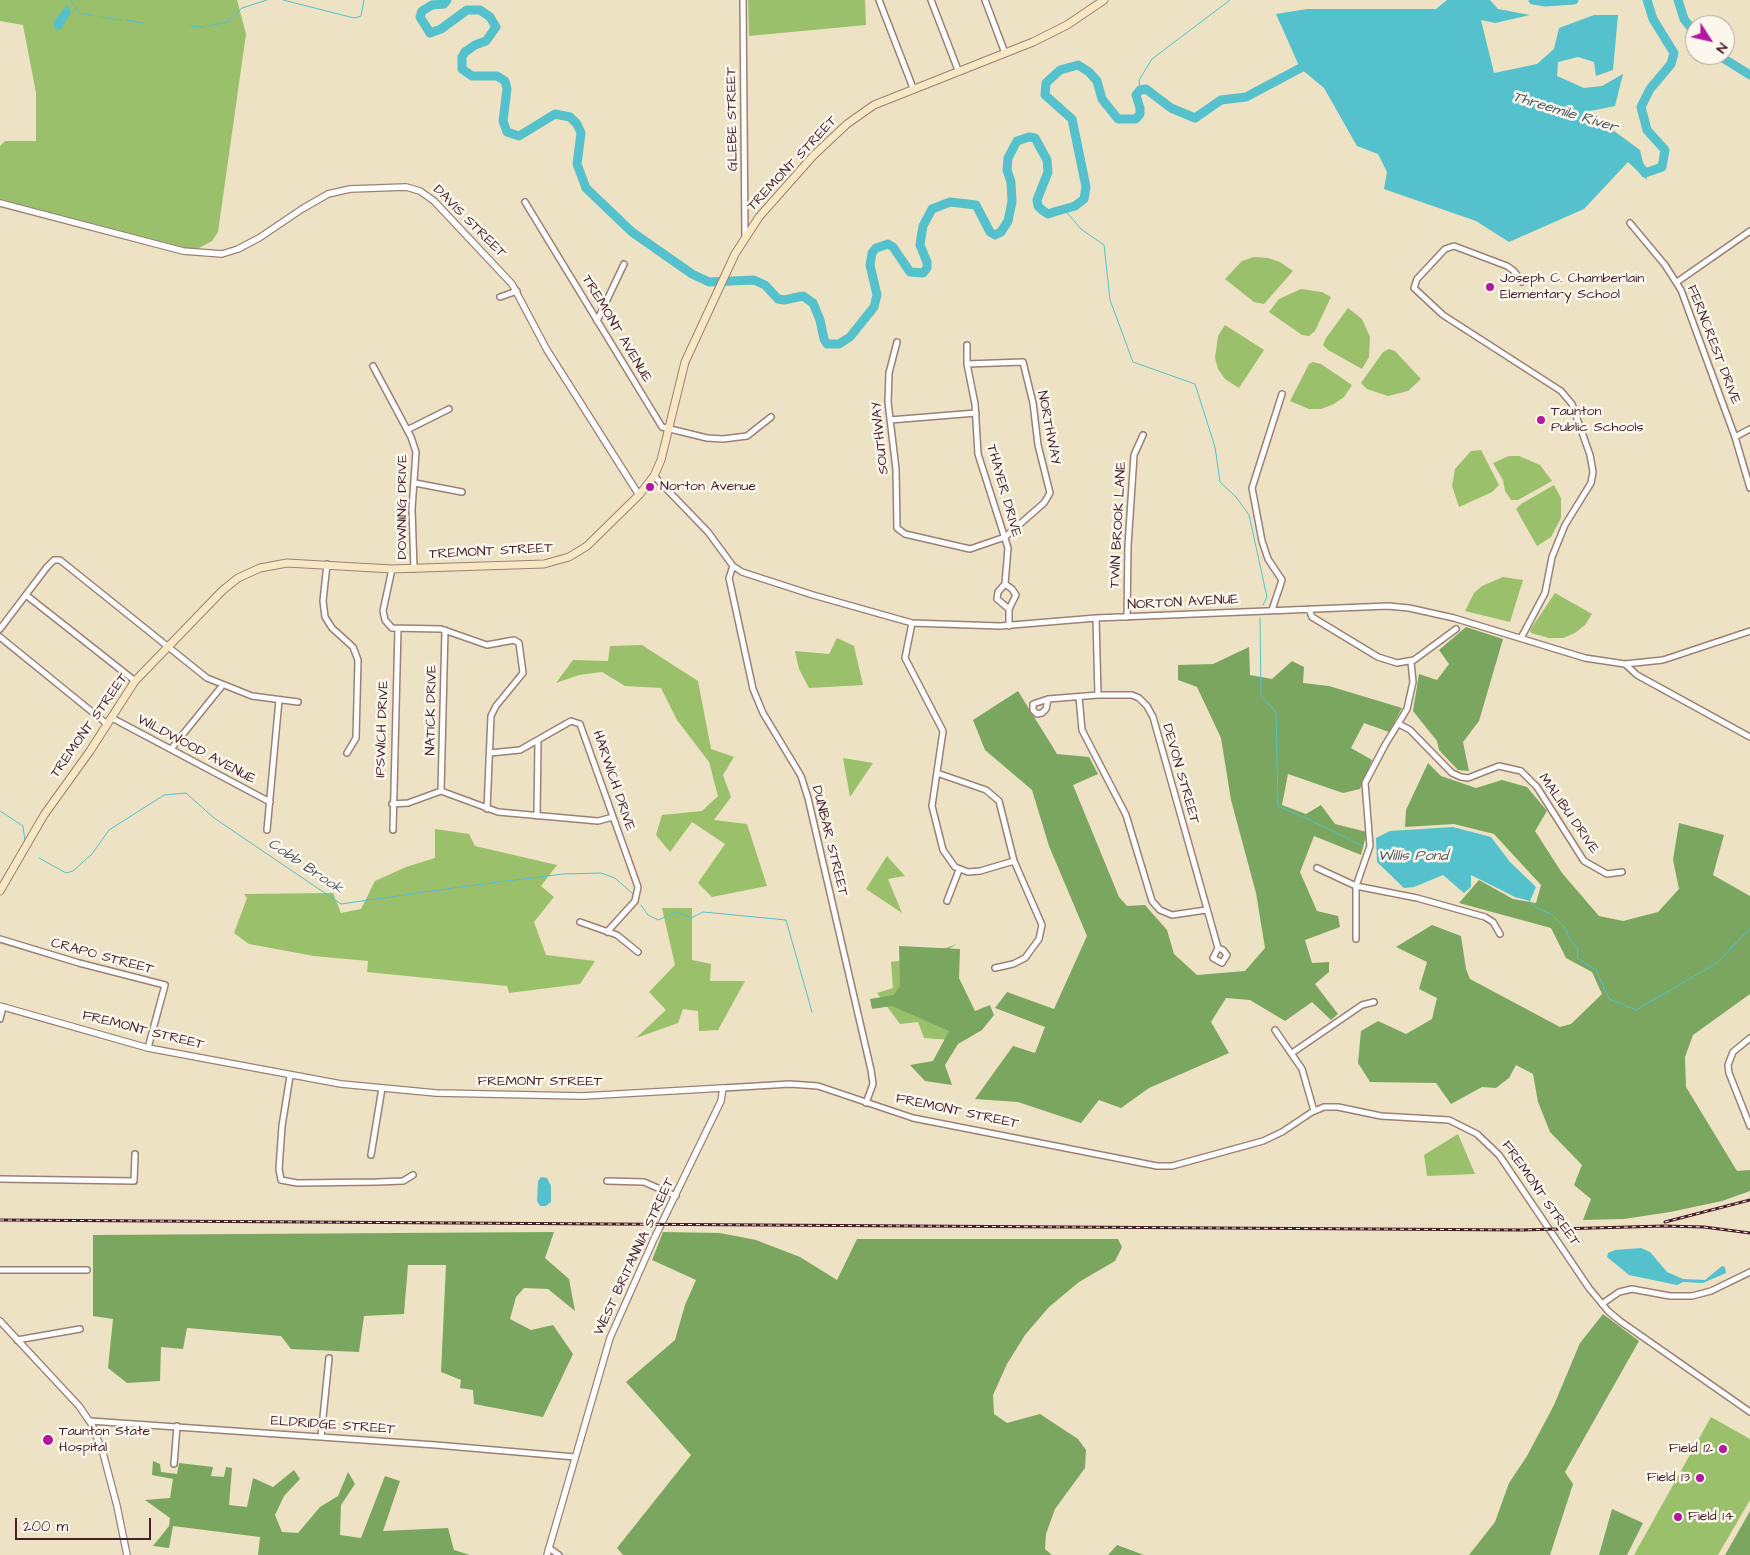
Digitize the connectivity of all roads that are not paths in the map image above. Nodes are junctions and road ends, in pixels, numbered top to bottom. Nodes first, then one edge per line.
1 (743, 0) edge
2 (878, 0) edge
3 (931, 0) edge
4 (985, 0) edge
5 (1104, 0) edge
6 (1005, 53) junction
7 (958, 70) junction
8 (913, 88) junction
9 (525, 202) dead end
10 (0, 203) edge
11 (1630, 223) dead end
12 (1750, 231) edge
13 (745, 237) junction
14 (624, 264) dead end
15 (1522, 282) dead end
16 (1677, 282) junction
17 (517, 291) junction
18 (500, 297) dead end
19 (597, 320) junction
20 (897, 342) dead end
21 (967, 345) dead end
22 (966, 364) junction
23 (373, 366) dead end
24 (1282, 394) dead end
25 (449, 410) dead end
26 (976, 412) junction
27 (771, 417) dead end
28 (890, 420) junction
29 (407, 430) junction
30 (668, 430) junction
31 (1750, 430) edge
32 (1143, 435) dead end
33 (1735, 437) junction
34 (654, 476) junction
35 (415, 483) junction
36 (1750, 488) edge
37 (462, 492) dead end
38 (639, 495) junction
39 (1005, 537) junction
40 (327, 564) junction
41 (733, 566) junction
42 (392, 569) junction
43 (414, 569) junction
44 (1005, 584) junction
45 (26, 594) junction
46 (1009, 609) junction
47 (1309, 609) junction
48 (1272, 610) junction
49 (1127, 617) junction
50 (1096, 618) junction
51 (912, 623) junction
52 (1009, 626) junction
53 (1456, 628) dead end
54 (0, 629) edge
55 (398, 629) junction
56 (445, 630) junction
57 (1750, 632) edge
58 (0, 637) edge
59 (1521, 638) junction
60 (169, 646) junction
61 (1411, 662) junction
62 (1625, 664) junction
63 (135, 681) junction
64 (222, 686) junction
65 (1098, 695) junction
66 (1079, 697) junction
67 (279, 700) junction
68 (1048, 700) dead end
69 (298, 702) dead end
70 (110, 721) junction
71 (1400, 724) junction
72 (1750, 737) edge
73 (538, 741) junction
74 (171, 749) junction
75 (347, 753) dead end
76 (490, 753) junction
77 (937, 773) junction
78 (441, 791) junction
79 (270, 802) junction
80 (392, 804) junction
81 (487, 809) junction
82 (537, 816) junction
83 (613, 817) junction
84 (267, 830) dead end
85 (393, 830) dead end
86 (1014, 861) junction
87 (1317, 868) dead end
88 (959, 870) junction
89 (1622, 872) dead end
90 (1356, 886) junction
91 (0, 891) edge
92 (947, 901) dead end
93 (1206, 910) junction
94 (580, 922) dead end
95 (607, 932) junction
96 (1500, 934) dead end
97 (0, 938) edge
98 (1356, 939) dead end
99 (1218, 948) dead end
100 (638, 952) dead end
101 (995, 968) dead end
102 (1374, 1002) dead end
103 (1, 1007) edge
104 (0, 1019) edge
105 (1275, 1030) dead end
106 (1750, 1038) edge
107 (148, 1048) junction
108 (1292, 1054) junction
109 (290, 1076) junction
110 (382, 1088) junction
111 (723, 1088) junction
112 (866, 1103) junction
113 (1314, 1111) junction
114 (1750, 1126) edge
115 (135, 1154) dead end
116 (371, 1155) dead end
117 (413, 1175) dead end
118 (0, 1179) edge
119 (607, 1182) dead end
120 (676, 1196) junction
121 (0, 1270) edge
122 (87, 1270) dead end
123 (1750, 1272) edge
124 (1602, 1304) junction
125 (0, 1321) edge
126 (80, 1329) dead end
127 (17, 1340) junction
128 (329, 1358) dead end
129 (1750, 1412) edge
130 (90, 1421) junction
131 (177, 1426) junction
132 (321, 1437) junction
133 (575, 1457) junction
134 (174, 1464) dead end
135 (549, 1553) edge
136 (127, 1555) edge
137 (559, 1555) edge

1 - 13 street, GLEBE STREET
2 - 8 street
3 - 7 street
4 - 6 street
5 - 6 main road, TREMONT STREET
6 - 7 main road, TREMONT STREET
7 - 8 main road, TREMONT STREET
8 - 13 main road, TREMONT STREET
9 - 19 street, TREMONT AVENUE
10 - 17 street, DAVIS STREET
11 - 16 street, FERNCREST DRIVE
12 - 16 street
13 - 30 main road, TREMONT STREET
14 - 19 street
15 - 59 street
16 - 33 street, FERNCREST DRIVE
17 - 18 street
17 - 38 street, DAVIS STREET
19 - 30 street, TREMONT AVENUE
20 - 28 street, SOUTHWAY
21 - 22 street, THAYER DRIVE
22 - 26 street, THAYER DRIVE
22 - 39 street, NORTHWAY
23 - 29 street, DOWNING DRIVE
24 - 48 street
25 - 29 street
26 - 28 street
26 - 39 street, THAYER DRIVE
27 - 30 street
28 - 39 street, SOUTHWAY
29 - 35 street, DOWNING DRIVE
30 - 34 main road, TREMONT STREET
31 - 33 street
32 - 49 street, TWIN BROOK LANE
33 - 36 street, FERNCREST DRIVE
34 - 38 main road, TREMONT STREET
34 - 41 street, NORTON AVENUE
35 - 37 street
35 - 43 street, DOWNING DRIVE
38 - 43 main road, TREMONT STREET
39 - 44 street, THAYER DRIVE
40 - 42 main road, TREMONT STREET
40 - 60 main road, TREMONT STREET
40 - 75 street
41 - 51 street, NORTON AVENUE
41 - 112 street, DUNBAR STREET
42 - 43 main road, TREMONT STREET
42 - 55 street
44 - 46 street, THAYER DRIVE
44 - 46 street, THAYER DRIVE
45 - 54 street
45 - 60 street
45 - 63 street
46 - 52 street, THAYER DRIVE
47 - 48 street, NORTON AVENUE
47 - 59 street, NORTON AVENUE
47 - 61 street
48 - 49 street, NORTON AVENUE
49 - 50 street, NORTON AVENUE
50 - 52 street, NORTON AVENUE
50 - 65 street
51 - 52 street, NORTON AVENUE
51 - 77 street
53 - 61 street
55 - 56 street
55 - 80 street, IPSWICH DRIVE
56 - 76 street
56 - 78 street, NATICK DRIVE
57 - 62 street, NORTON AVENUE
58 - 70 street, WILDWOOD AVENUE
59 - 62 street, NORTON AVENUE
60 - 63 main road, TREMONT STREET
60 - 64 street
61 - 71 street
62 - 72 street
63 - 70 main road, TREMONT STREET
64 - 67 street
64 - 74 street
65 - 66 street, DEVON STREET
65 - 93 street, DEVON STREET
66 - 68 street, DEVON STREET
66 - 93 street
67 - 69 street
67 - 79 street
70 - 74 street, WILDWOOD AVENUE
70 - 91 main road, TREMONT STREET
71 - 89 street, MALIBU DRIVE
71 - 90 street
73 - 76 street, HARWICH DRIVE
73 - 82 street
73 - 83 street, HARWICH DRIVE
74 - 79 street, WILDWOOD AVENUE
76 - 81 street
77 - 86 street
77 - 88 street
78 - 80 street
78 - 81 street
79 - 84 street
80 - 85 street, IPSWICH DRIVE
81 - 82 street
82 - 83 street
83 - 95 street, HARWICH DRIVE
86 - 88 street
86 - 101 street
87 - 90 street
88 - 92 street
90 - 96 street
90 - 98 street
93 - 99 street, DEVON STREET
94 - 95 street
95 - 100 street
97 - 107 street, CRAPO STREET
102 - 108 street
103 - 104 street
103 - 107 street, FREMONT STREET
105 - 108 street
106 - 114 street
107 - 109 street, FREMONT STREET
108 - 113 street
109 - 110 street, FREMONT STREET
109 - 117 street
110 - 111 street, FREMONT STREET
110 - 116 street
111 - 112 street, FREMONT STREET
111 - 120 street, WEST BRITANNIA STREET
112 - 113 street, FREMONT STREET
113 - 124 street, FREMONT STREET
115 - 118 street
119 - 120 street
120 - 133 street, WEST BRITANNIA STREET
121 - 122 street
123 - 124 street
124 - 129 street, FREMONT STREET
125 - 127 street
126 - 127 street
127 - 130 street
128 - 132 street
130 - 131 street, ELDRIDGE STREET
130 - 136 street
131 - 132 street, ELDRIDGE STREET
131 - 134 street
132 - 133 street, ELDRIDGE STREET
133 - 135 street, WEST BRITANNIA STREET
135 - 137 street

